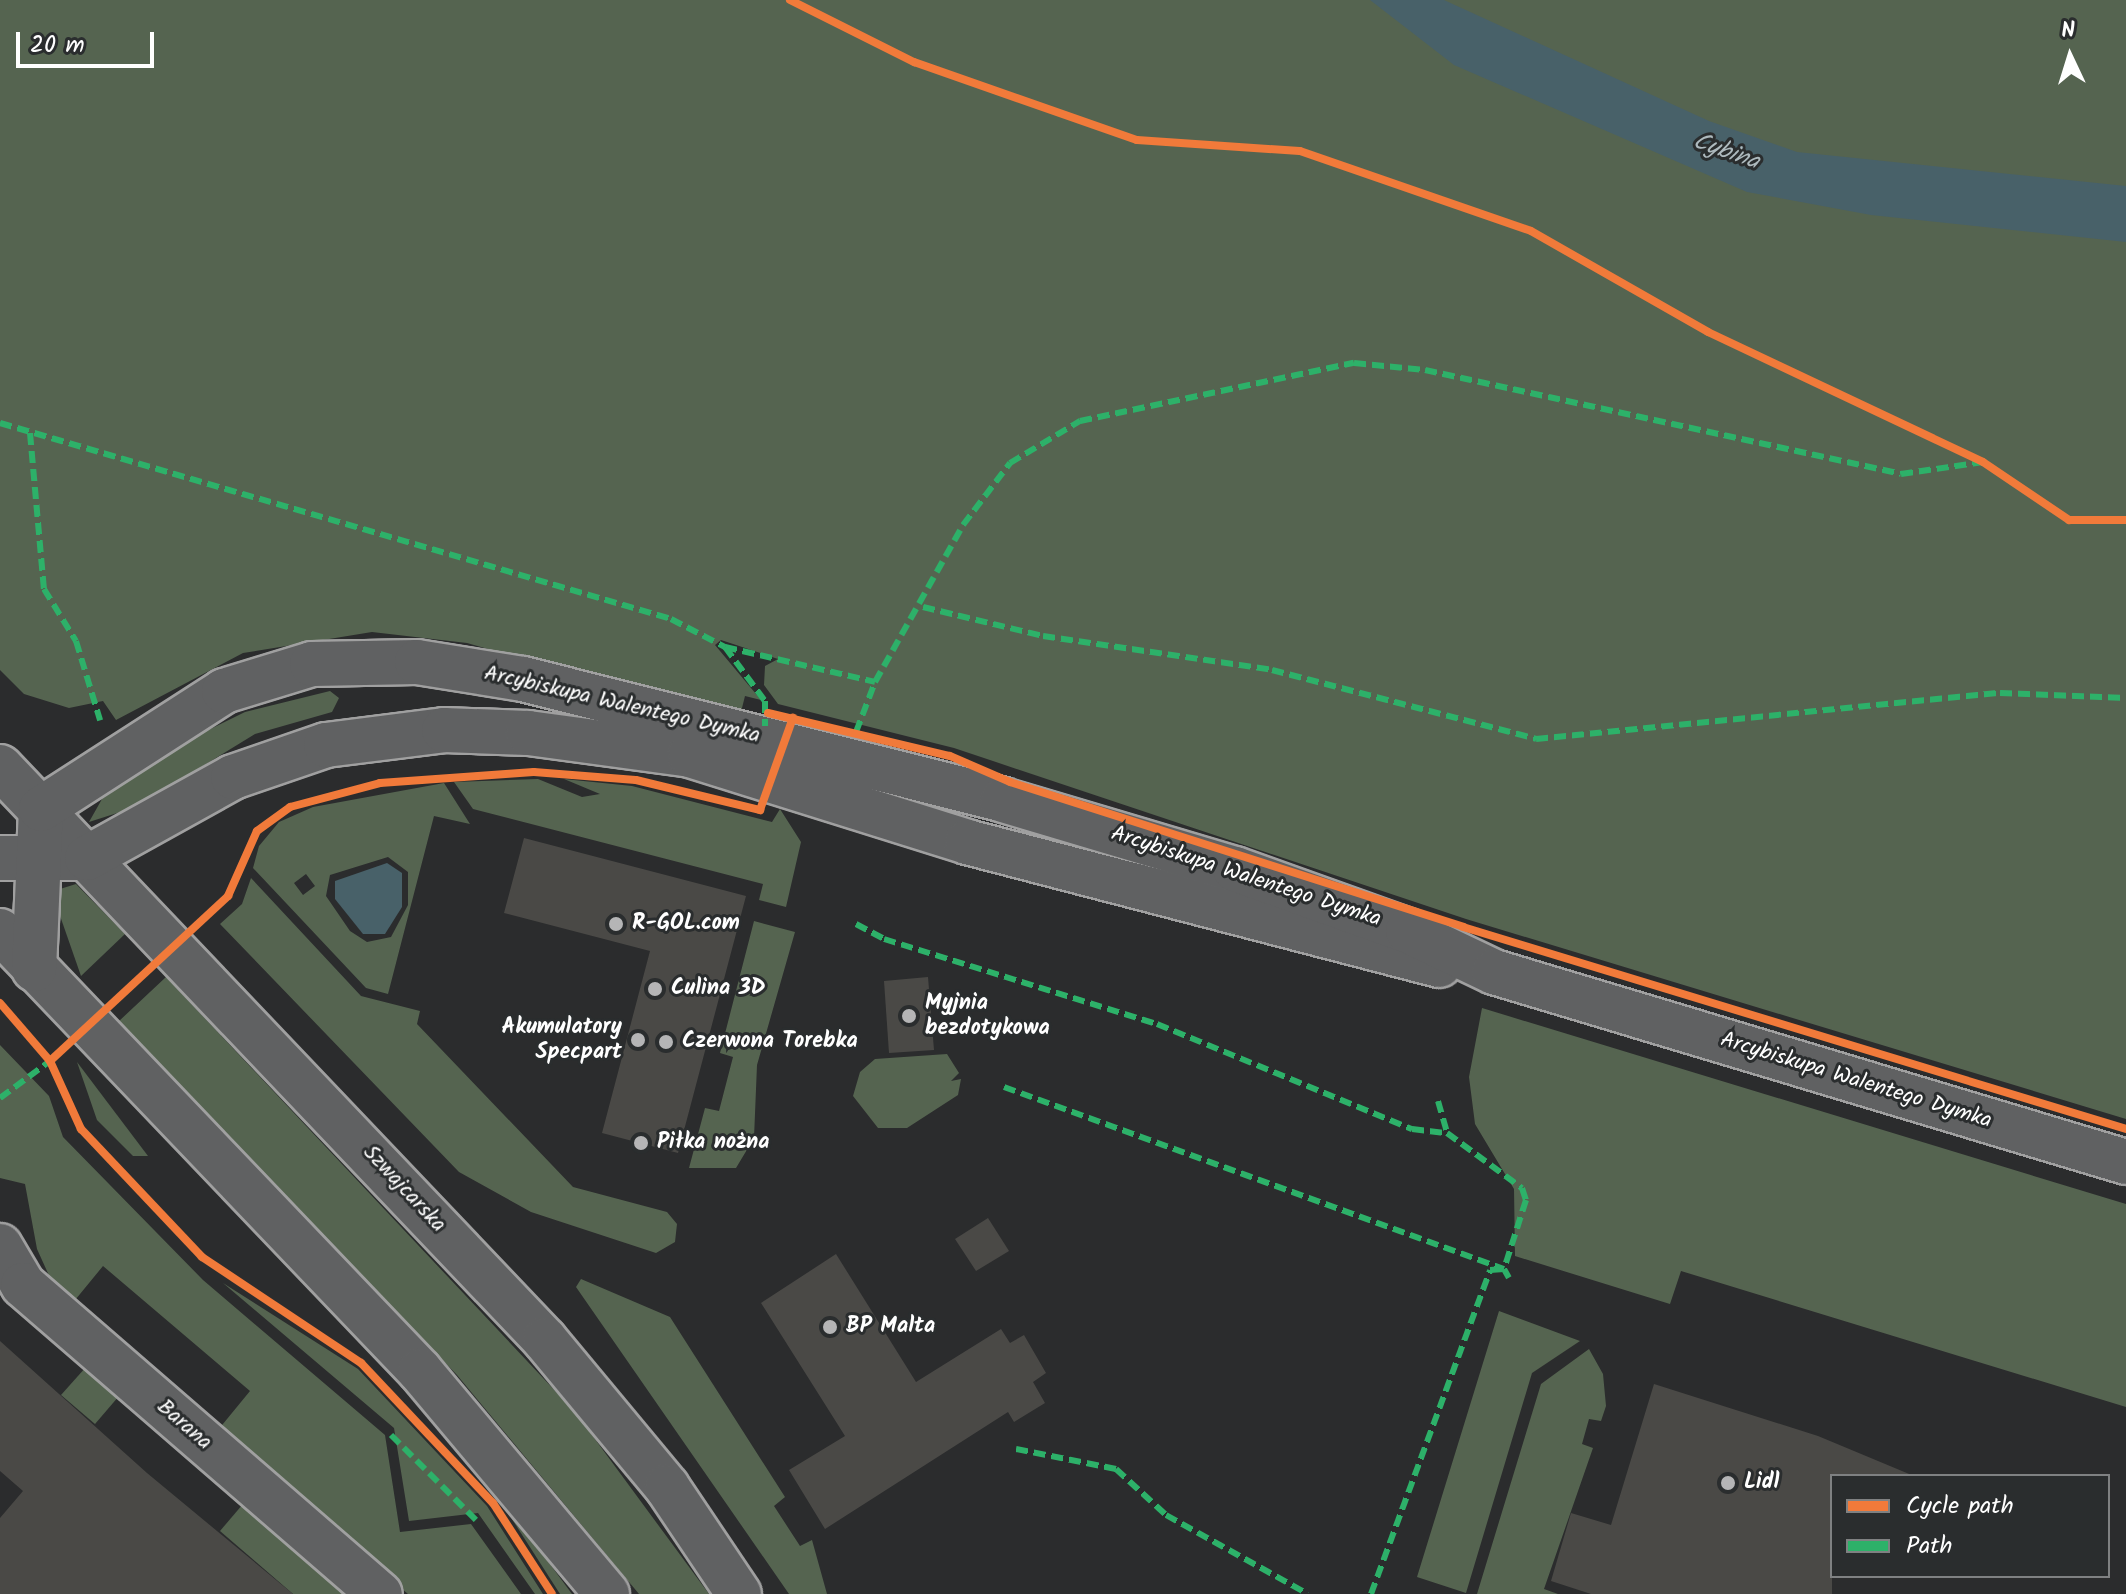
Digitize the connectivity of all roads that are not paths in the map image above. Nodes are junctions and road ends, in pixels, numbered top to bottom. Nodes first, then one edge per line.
1 (0, 767) edge
2 (41, 809) junction
3 (18, 858) edge
4 (87, 858) junction
5 (0, 931) edge
6 (17, 968) edge
7 (1494, 972) junction
8 (2126, 1162) edge
9 (0, 1246) edge
10 (380, 1594) edge
11 (607, 1594) edge
12 (739, 1594) edge

1 - 2 street
2 - 3 street
2 - 4 street, Szwajcarska
2 - 7 street, Arcybiskupa Walentego Dymka
3 - 4 street, Arcybiskupa Walentego Dymka
3 - 6 street
4 - 7 street, Arcybiskupa Walentego Dymka
4 - 12 street, Szwajcarska
5 - 6 street
6 - 11 street
7 - 8 street, Arcybiskupa Walentego Dymka
9 - 10 street, Barana

